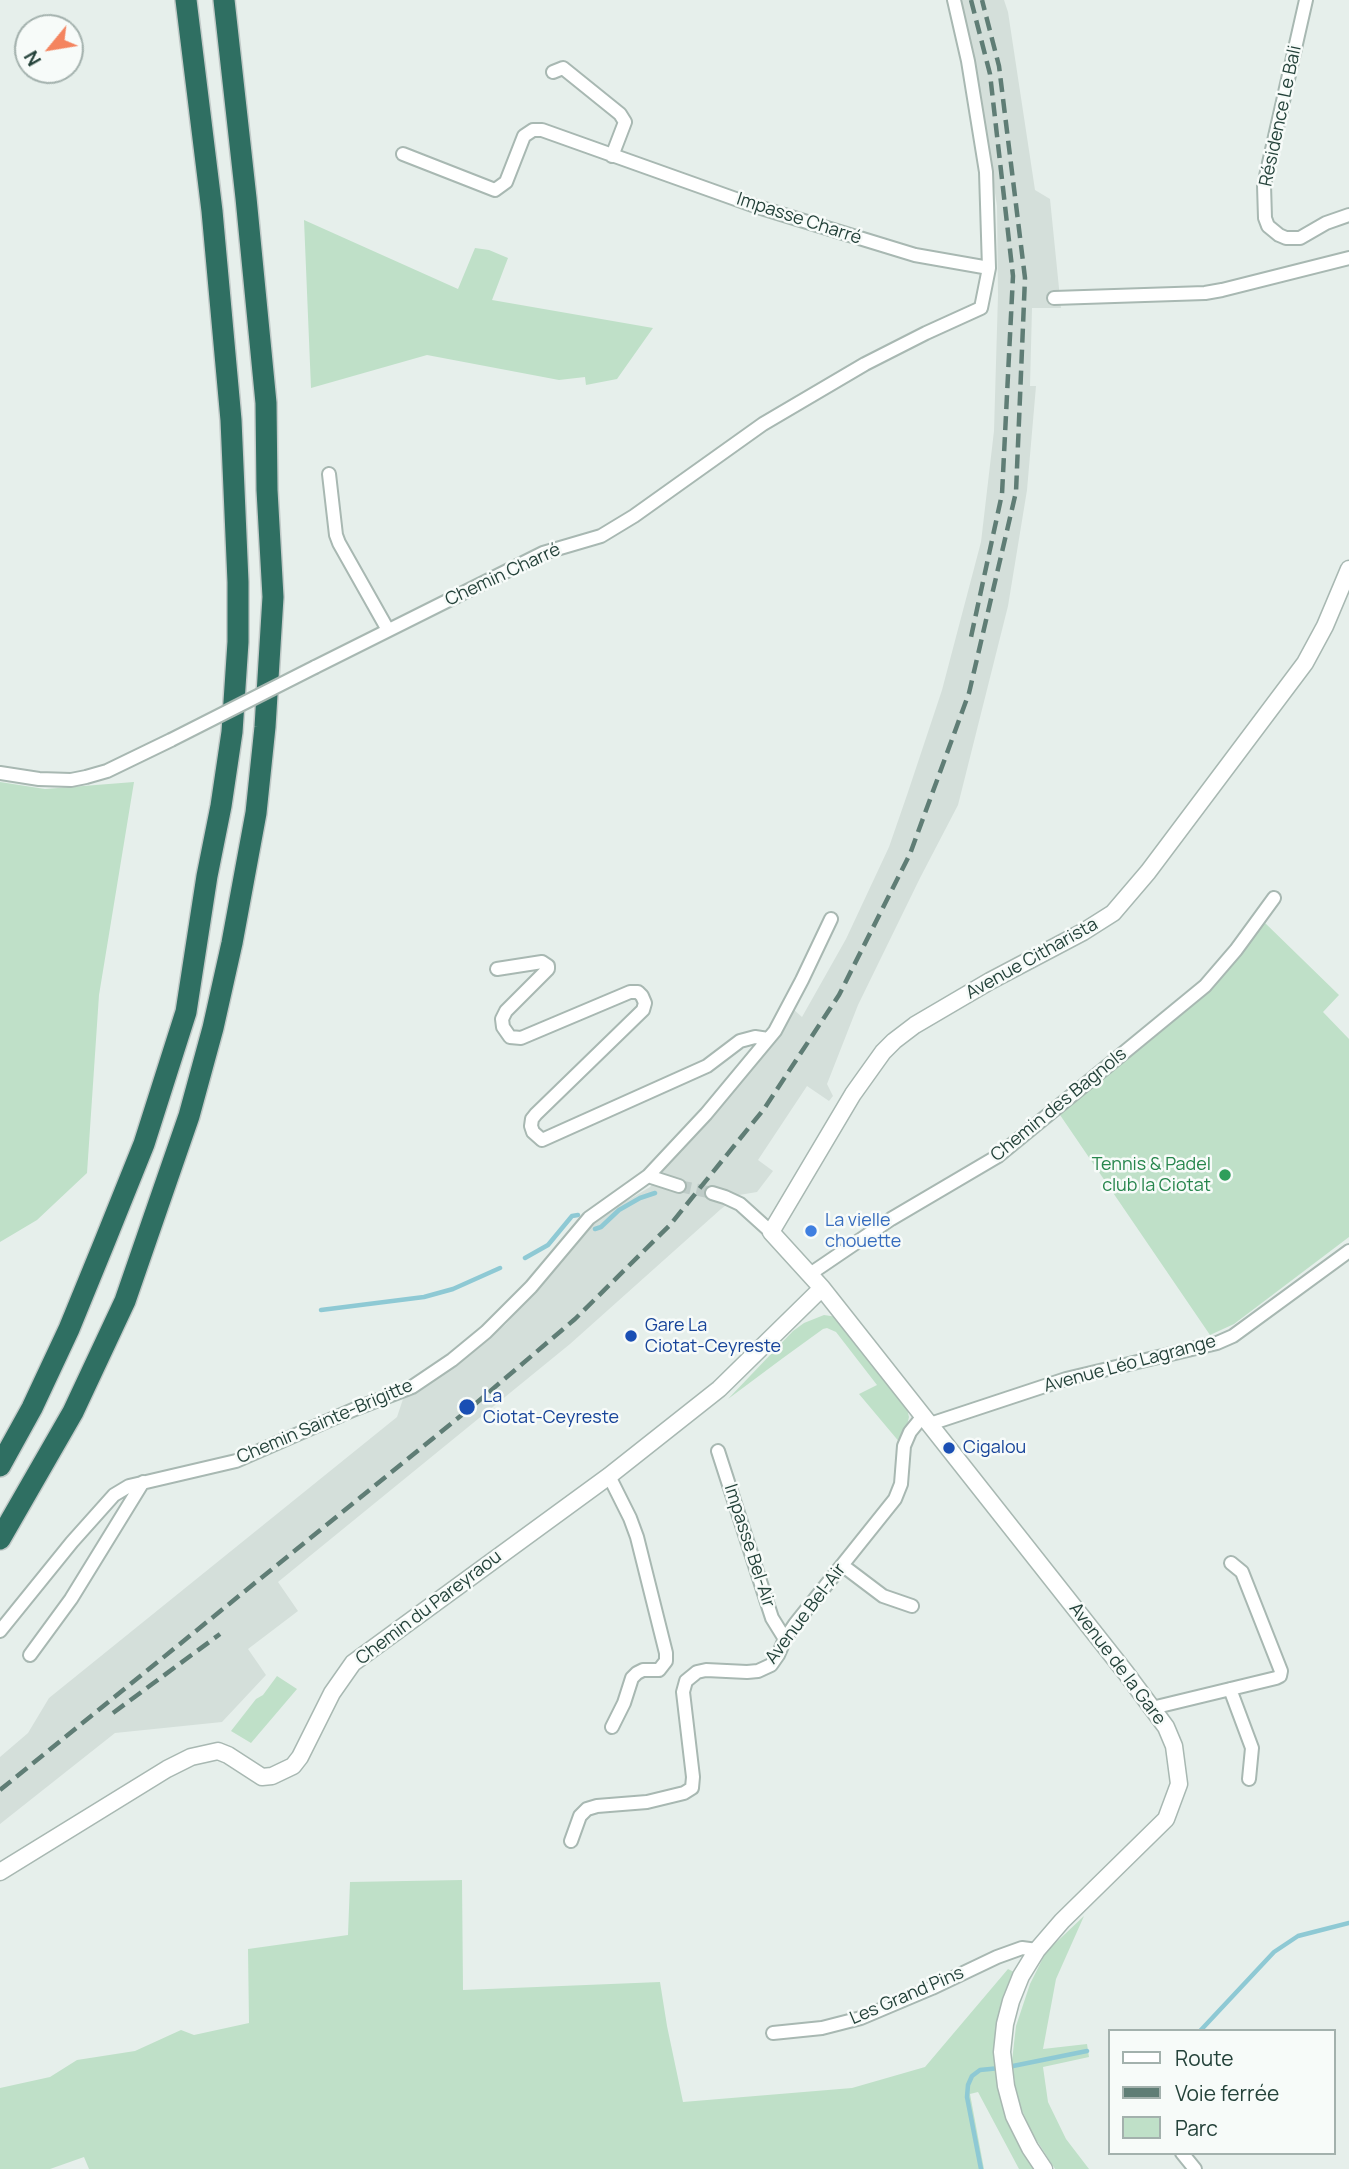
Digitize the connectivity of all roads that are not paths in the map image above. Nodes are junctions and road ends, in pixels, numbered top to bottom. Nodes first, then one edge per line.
1 (186, 0) edge
2 (223, 0) edge
3 (954, 0) edge
4 (1306, 0) edge
5 (553, 72) dead end
6 (403, 154) dead end
7 (612, 156) junction
8 (1349, 215) edge
9 (1349, 258) edge
10 (989, 268) junction
11 (1054, 298) dead end
12 (329, 474) dead end
13 (1349, 569) edge
14 (388, 630) junction
15 (0, 773) edge
16 (1274, 898) dead end
17 (831, 919) dead end
18 (497, 969) dead end
19 (768, 1039) junction
20 (648, 1176) junction
21 (679, 1186) tunnel mouth
22 (712, 1194) tunnel mouth
23 (771, 1232) junction
24 (1349, 1251) edge
25 (810, 1274) junction
26 (822, 1288) junction
27 (927, 1420) junction
28 (719, 1451) dead end
29 (0, 1466) edge
30 (609, 1476) junction
31 (143, 1482) junction
32 (0, 1539) edge
33 (1231, 1563) dead end
34 (842, 1565) junction
35 (912, 1606) dead end
36 (0, 1630) edge
37 (785, 1639) junction
38 (30, 1655) dead end
39 (1230, 1689) junction
40 (1152, 1708) junction
41 (612, 1727) dead end
42 (1249, 1779) dead end
43 (571, 1840) dead end
44 (0, 1872) edge
45 (1037, 1950) junction
46 (773, 2033) dead end
47 (1184, 2155) edge
48 (1044, 2169) edge
49 (1195, 2169) edge

1 - 29 highway
2 - 32 highway
3 - 10 street
4 - 8 street, Résidence Le Bali
5 - 7 street
6 - 7 street, Impasse Charré
7 - 10 street, Impasse Charré
9 - 11 street
10 - 14 street, Chemin Charré
12 - 14 street
13 - 23 street, Avenue Citharista
14 - 15 street, Chemin Charré, bridge
16 - 25 street, Chemin des Bagnols
17 - 19 street, Chemin Sainte-Brigitte
18 - 19 street
19 - 20 street, Chemin Sainte-Brigitte
20 - 21 street
20 - 31 street, Chemin Sainte-Brigitte
22 - 23 street
23 - 25 street, Avenue de la Gare
24 - 27 street, Avenue Léo Lagrange
25 - 26 street, Avenue de la Gare
26 - 27 street, Avenue de la Gare
26 - 30 street, Chemin du Pareyraou
27 - 34 street, Avenue Bel-Air
27 - 40 street, Avenue de la Gare
28 - 37 street, Impasse Bel-Air
30 - 41 street
30 - 44 street, Chemin du Pareyraou
31 - 36 street, Chemin Sainte-Brigitte
31 - 38 street
33 - 39 street
34 - 35 street
34 - 37 street, Avenue Bel-Air
37 - 43 street, Avenue Bel-Air
39 - 40 street
39 - 42 street
40 - 45 street, Avenue de la Gare
45 - 46 street, Les Grand Pins
45 - 48 street, Avenue de la Gare
47 - 49 street

